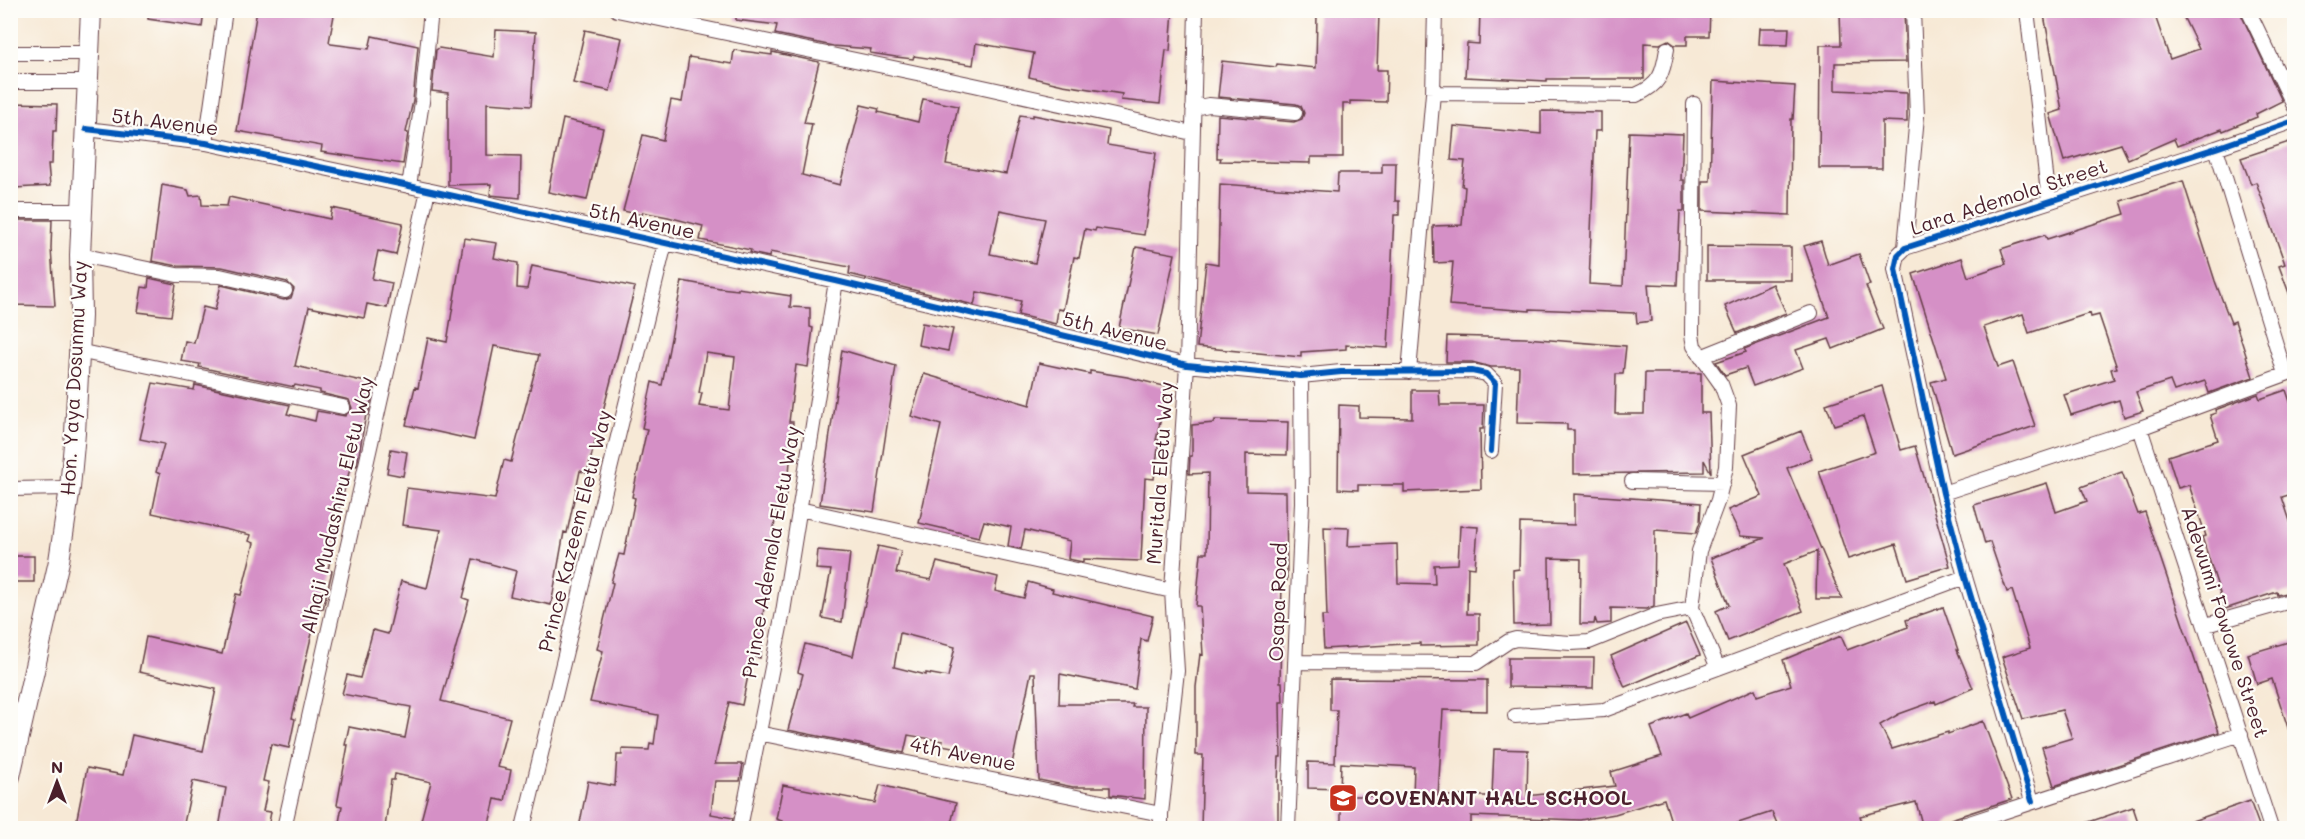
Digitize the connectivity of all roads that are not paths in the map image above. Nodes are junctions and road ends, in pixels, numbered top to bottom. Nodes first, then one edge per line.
1 (91, 10) edge
2 (225, 10) edge
3 (431, 10) edge
4 (617, 10) edge
5 (1196, 10) edge
6 (1435, 10) edge
7 (1913, 10) edge
8 (2026, 10) edge
9 (2250, 11) edge
10 (1667, 49) dead end
11 (10, 53) edge
12 (90, 54) junction
13 (10, 81) edge
14 (88, 82) junction
15 (1433, 93) junction
16 (1694, 104) dead end
17 (2295, 106) edge
18 (1193, 108) junction
19 (1295, 113) dead end
20 (2295, 121) edge
21 (86, 129) junction
22 (1192, 133) junction
23 (206, 143) junction
24 (2216, 148) junction
25 (409, 186) junction
26 (428, 190) junction
27 (2049, 201) junction
28 (10, 211) edge
29 (82, 211) junction
30 (665, 243) junction
31 (1905, 248) junction
32 (80, 255) junction
33 (836, 281) junction
34 (285, 291) dead end
35 (1811, 313) dead end
36 (78, 351) junction
37 (1701, 357) junction
38 (1187, 365) junction
39 (1409, 372) junction
40 (2290, 373) edge
41 (1301, 376) junction
42 (343, 407) dead end
43 (2140, 428) junction
44 (1491, 451) dead end
45 (1632, 481) dead end
46 (1723, 483) junction
47 (70, 488) junction
48 (10, 489) edge
49 (1943, 493) junction
50 (799, 509) junction
51 (1965, 577) junction
52 (1172, 591) junction
53 (2295, 600) edge
54 (1692, 608) junction
55 (2206, 626) junction
56 (1295, 662) junction
57 (1718, 668) junction
58 (1515, 716) dead end
59 (758, 733) junction
60 (2241, 734) junction
61 (10, 776) edge
62 (2032, 801) junction
63 (1161, 813) junction
64 (284, 828) edge
65 (523, 828) edge
66 (740, 828) edge
67 (1161, 828) edge
68 (1288, 828) edge
69 (1954, 828) edge
70 (2271, 828) edge

1 - 12 main road, Hon. Yaya Dosunmu Way
2 - 23 street
3 - 25 street
4 - 22 street
5 - 18 street, Muritala Eletu Way
6 - 15 street
7 - 31 street
8 - 27 street
9 - 17 street
10 - 15 street
11 - 12 street
12 - 14 main road, Hon. Yaya Dosunmu Way
13 - 14 street
14 - 21 main road, Hon. Yaya Dosunmu Way
15 - 39 street
16 - 37 street
18 - 19 street
18 - 22 street, Muritala Eletu Way
20 - 24 street, Lara Ademola Street
21 - 23 street, 5th Avenue
21 - 29 main road, Hon. Yaya Dosunmu Way
22 - 38 street, Muritala Eletu Way
23 - 25 street, 5th Avenue
24 - 27 street, Lara Ademola Street
24 - 40 street
25 - 26 street, 5th Avenue
26 - 30 street, 5th Avenue
26 - 64 street, Alhaji Mudashiru Eletu Way
27 - 31 street, Lara Ademola Street
28 - 29 street
29 - 32 main road, Hon. Yaya Dosunmu Way
30 - 33 street, 5th Avenue
30 - 65 street, Prince Kazeem Eletu Way
31 - 49 street, Lara Ademola Street
32 - 34 street
32 - 36 main road, Hon. Yaya Dosunmu Way
33 - 38 street, 5th Avenue
33 - 50 street, Prince Ademola Eletu Way
35 - 37 street
36 - 42 street
36 - 47 main road, Hon. Yaya Dosunmu Way
37 - 46 street
38 - 41 street, 5th Avenue
38 - 52 street, Muritala Eletu Way
39 - 41 street, 5th Avenue
39 - 44 street, 5th Avenue
40 - 43 street
41 - 56 street, Osapa Road
43 - 49 street
43 - 55 street, Adewumi Fowowe Street
45 - 46 street
46 - 54 street
47 - 48 street
47 - 61 main road, Hon. Yaya Dosunmu Way
49 - 51 street, Lara Ademola Street
50 - 52 street
50 - 59 street, Prince Ademola Eletu Way
51 - 57 street
51 - 62 street, Lara Ademola Street
52 - 63 street, Muritala Eletu Way
53 - 55 street
54 - 56 street
54 - 57 street
55 - 60 street, Adewumi Fowowe Street
56 - 68 street, Osapa Road
57 - 58 street
59 - 63 street, 4th Avenue
59 - 66 street, Prince Ademola Eletu Way
60 - 62 street
60 - 70 street, Adewumi Fowowe Street
62 - 69 street
63 - 67 street, Muritala Eletu Way

